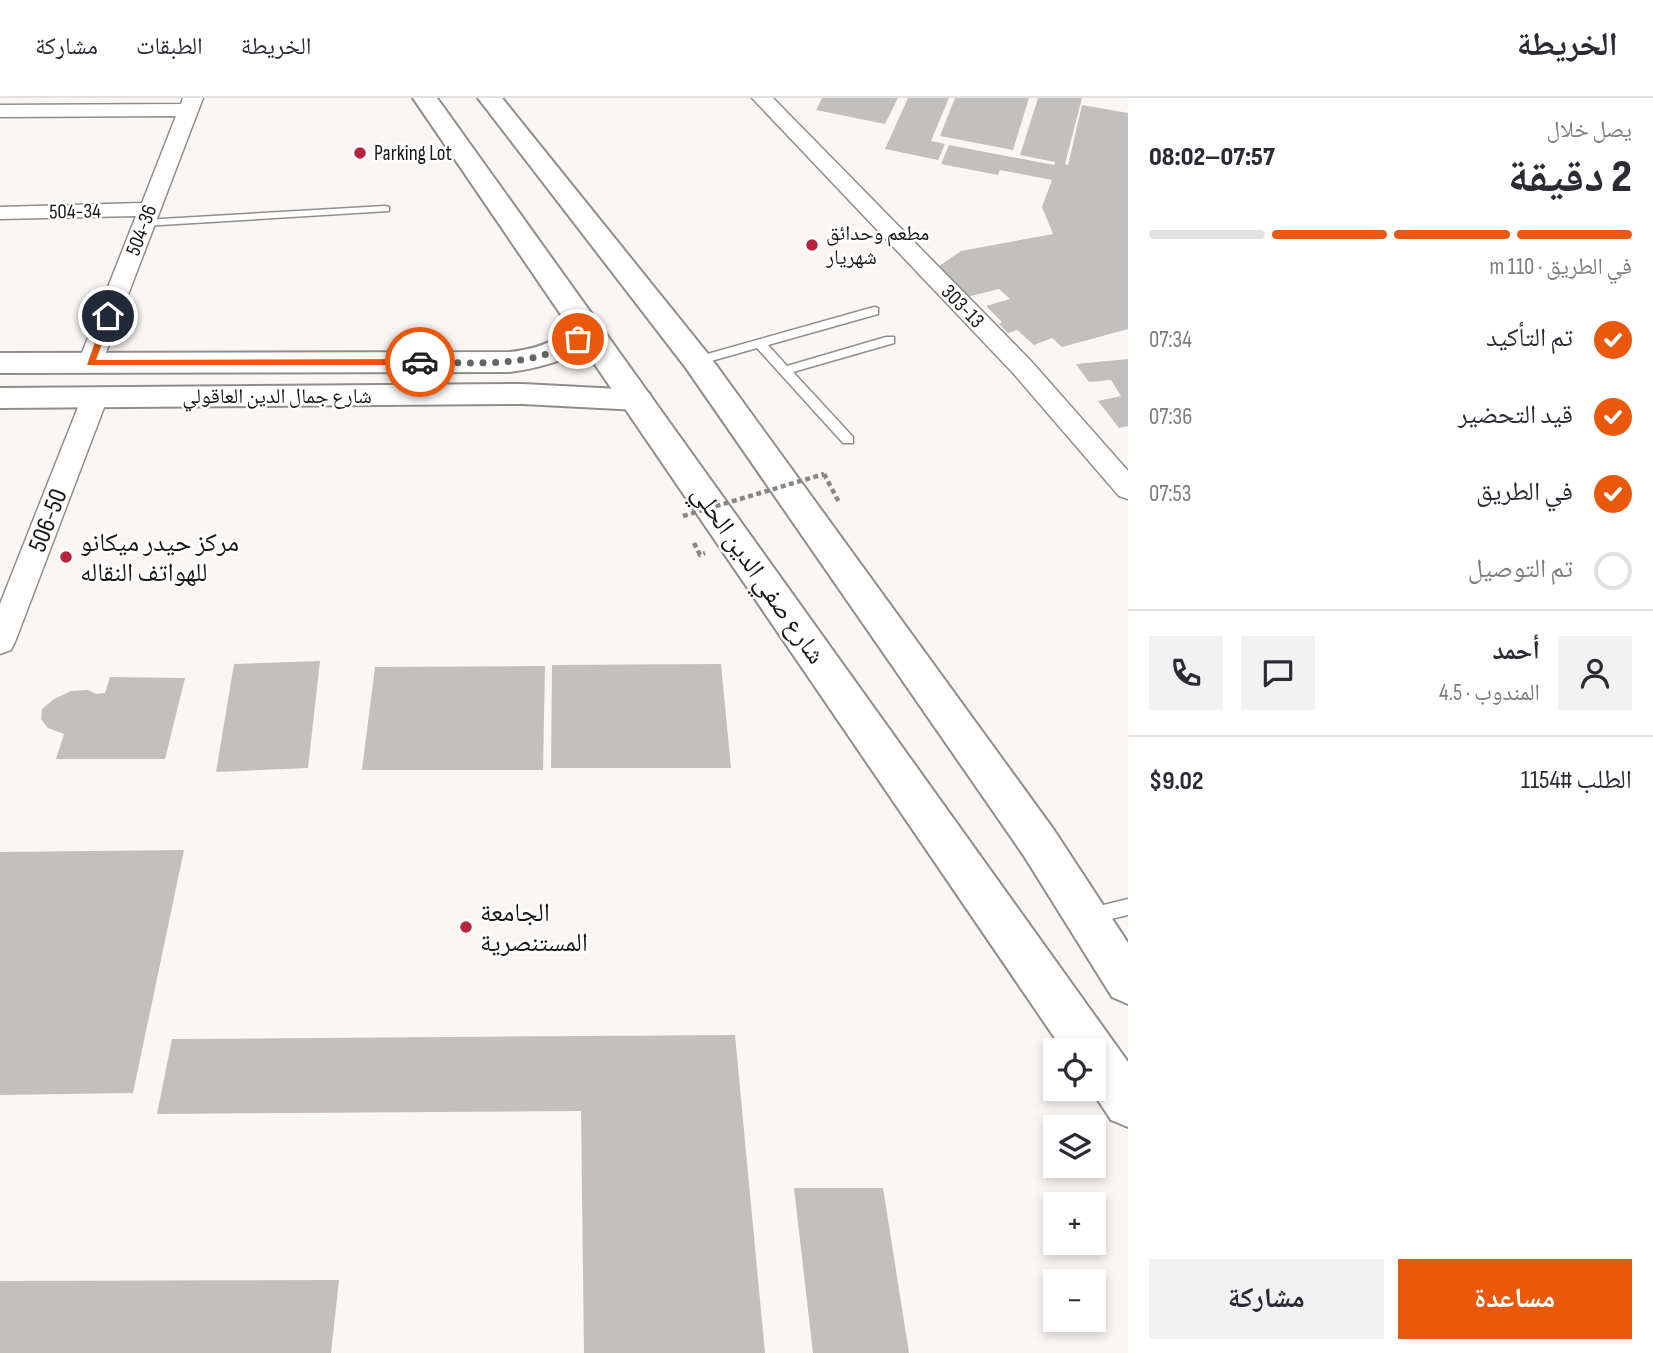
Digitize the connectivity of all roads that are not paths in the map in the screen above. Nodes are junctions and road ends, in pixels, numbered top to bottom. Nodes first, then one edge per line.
1 (425, 98) edge
2 (490, 98) edge
3 (762, 98) edge
4 (190, 104) edge
5 (0, 111) edge
6 (386, 209) dead end
7 (0, 212) edge
8 (147, 216) junction
9 (874, 311) dead end
10 (588, 328) junction
11 (890, 340) dead end
12 (761, 344) junction
13 (697, 361) junction
14 (329, 362) junction
15 (420, 362) junction
16 (0, 363) edge
17 (90, 363) junction
18 (784, 371) junction
19 (324, 395) junction
20 (418, 395) junction
21 (95, 397) junction
22 (0, 398) edge
23 (638, 400) junction
24 (848, 440) dead end
25 (1128, 489) edge
26 (0, 642) edge
27 (1128, 907) edge
28 (1086, 917) junction
29 (1128, 982) edge
30 (1083, 1038) edge
31 (1106, 1071) edge
32 (1128, 1103) edge

1 - 10 main road, شارع صفي الدين الحلي
2 - 13 main road
3 - 25 street, 303-13
4 - 5 street
4 - 8 street, 504-36
6 - 8 lane
7 - 8 street, 504-34
8 - 17 street, 504-36
9 - 12 lane
10 - 15 main road, شارع جمال الدين العاقولي
10 - 23 main road, شارع صفي الدين الحلي
11 - 18 lane
12 - 13 lane
12 - 18 lane
13 - 28 main road
14 - 15 main road, شارع جمال الدين العاقولي
14 - 17 main road, شارع جمال الدين العاقولي
14 - 19 main road
15 - 20 main road
16 - 17 main road, شارع جمال الدين العاقولي
18 - 24 lane
19 - 20 main road, شارع جمال الدين العاقولي
19 - 21 main road, شارع جمال الدين العاقولي
20 - 23 main road, شارع جمال الدين العاقولي
21 - 22 main road, شارع جمال الدين العاقولي
21 - 26 street, 506-50
23 - 30 main road, شارع صفي الدين الحلي
27 - 28 lane
28 - 29 main road
31 - 32 main road

